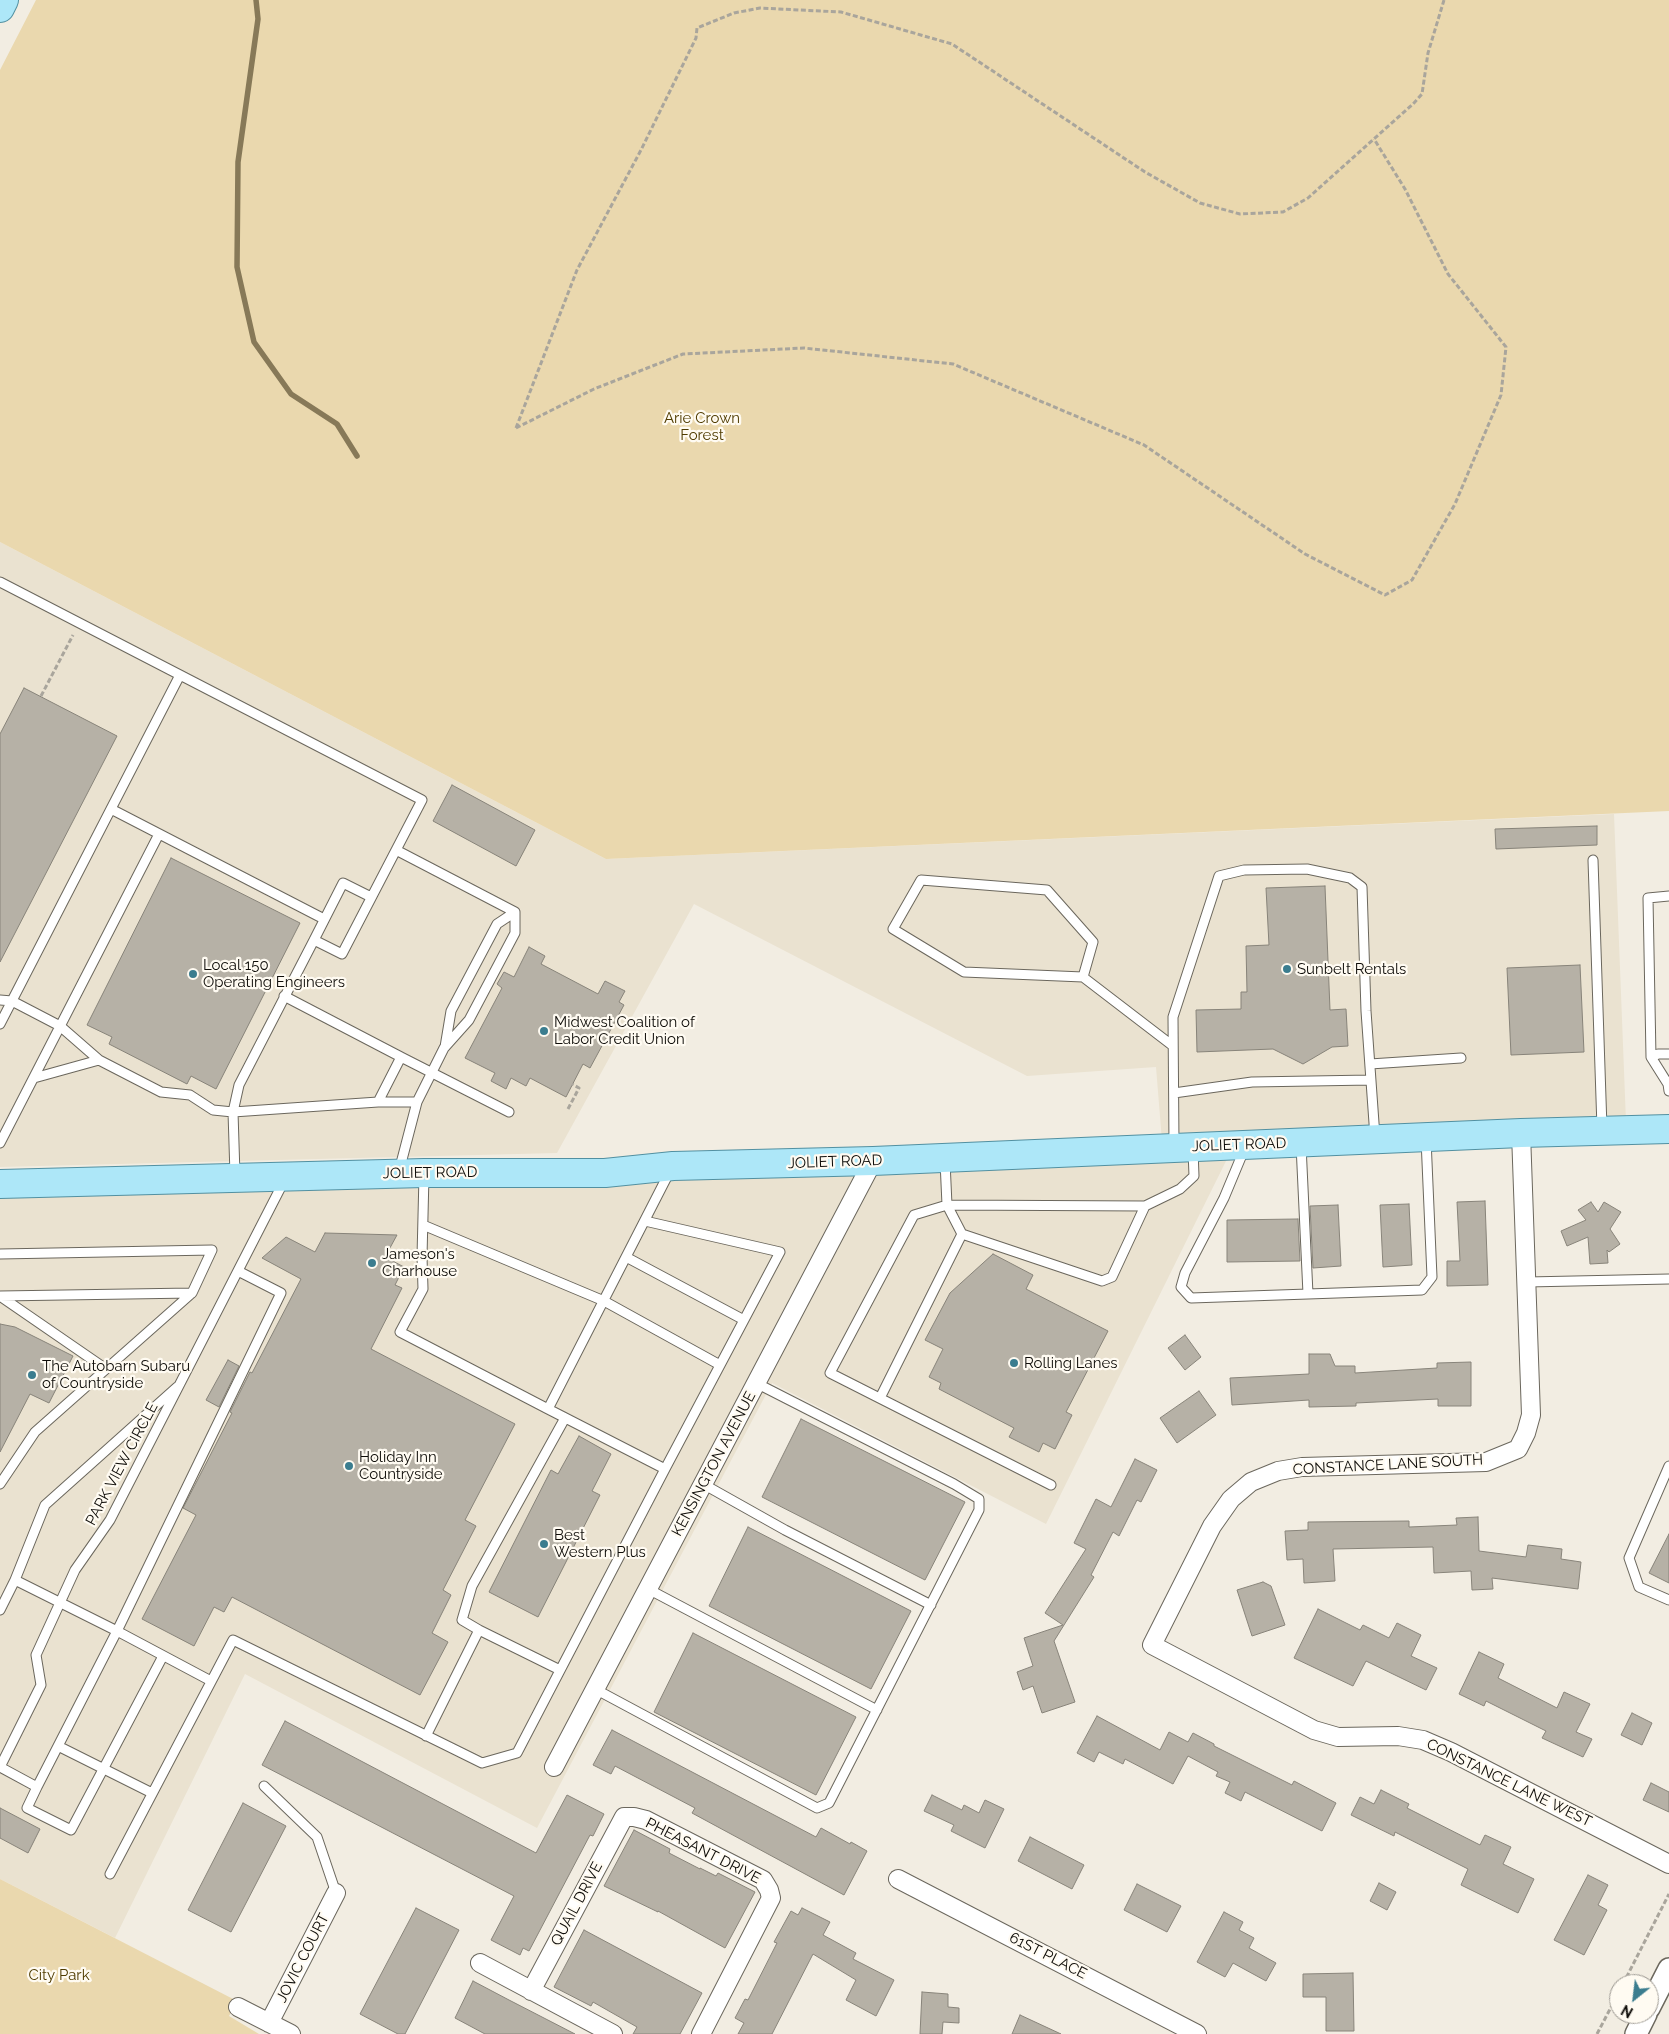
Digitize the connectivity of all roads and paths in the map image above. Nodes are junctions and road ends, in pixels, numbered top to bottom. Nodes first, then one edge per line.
1 (4, 0) edge
2 (1444, 0) edge
3 (0, 8) edge
4 (1374, 139) junction
5 (0, 582) edge
6 (79, 623) junction
7 (180, 675) junction
8 (41, 696) dead end
9 (111, 809) junction
10 (159, 834) junction
11 (396, 850) junction
12 (1593, 860) dead end
13 (1669, 896) edge
14 (371, 897) junction
15 (515, 912) junction
16 (324, 919) junction
17 (314, 940) junction
18 (1083, 976) junction
19 (284, 996) junction
20 (0, 1000) edge
21 (12, 1001) junction
22 (0, 1024) edge
23 (60, 1026) junction
24 (1173, 1046) junction
25 (444, 1048) junction
26 (1669, 1054) edge
27 (401, 1057) junction
28 (1651, 1057) junction
29 (1460, 1058) dead end
30 (100, 1060) junction
31 (1370, 1064) junction
32 (432, 1072) junction
33 (34, 1078) junction
34 (1371, 1080) junction
35 (572, 1084) dead end
36 (1669, 1091) edge
37 (1174, 1093) junction
38 (378, 1102) junction
39 (417, 1102) junction
40 (568, 1109) dead end
41 (233, 1112) junction
42 (509, 1112) dead end
43 (1669, 1129) edge
44 (1603, 1131) junction
45 (1521, 1133) junction
46 (1426, 1137) junction
47 (1375, 1140) junction
48 (0, 1143) edge
49 (1301, 1143) junction
50 (1246, 1145) junction
51 (1184, 1148) junction
52 (945, 1158) junction
53 (873, 1161) junction
54 (673, 1166) junction
55 (411, 1173) junction
56 (286, 1176) junction
57 (235, 1178) junction
58 (0, 1184) edge
59 (947, 1205) junction
60 (1145, 1206) junction
61 (645, 1221) junction
62 (423, 1225) junction
63 (962, 1234) junction
64 (0, 1254) edge
65 (626, 1257) junction
66 (238, 1271) junction
67 (1669, 1279) edge
68 (1527, 1282) junction
69 (192, 1293) junction
70 (1308, 1294) junction
71 (0, 1296) edge
72 (604, 1301) junction
73 (744, 1320) junction
74 (720, 1365) junction
75 (106, 1369) junction
76 (180, 1383) junction
77 (756, 1383) junction
78 (880, 1398) junction
79 (548, 1409) junction
80 (565, 1418) junction
81 (1669, 1466) edge
82 (665, 1469) junction
83 (0, 1484) edge
84 (703, 1484) junction
85 (1051, 1485) dead end
86 (15, 1580) junction
87 (648, 1589) junction
88 (1669, 1600) edge
89 (61, 1602) junction
90 (931, 1605) junction
91 (0, 1610) edge
92 (479, 1630) junction
93 (117, 1632) junction
94 (1152, 1645) joint
95 (163, 1656) junction
96 (560, 1670) junction
97 (211, 1681) junction
98 (596, 1689) junction
99 (877, 1710) junction
100 (426, 1736) junction
101 (58, 1746) junction
102 (0, 1767) edge
103 (554, 1768) dead end
104 (103, 1769) junction
105 (37, 1786) junction
106 (264, 1786) dead end
107 (152, 1793) junction
108 (624, 1817) joint
109 (1669, 1864) edge
110 (110, 1874) dead end
111 (898, 1879) dead end
112 (336, 1892) joint
113 (1669, 1894) edge
114 (480, 1963) dead end
115 (1669, 1969) edge
116 (1628, 1974) edge
117 (1659, 1988) edge
118 (531, 1991) junction
119 (238, 2007) dead end
120 (1609, 2011) edge
121 (269, 2023) junction
122 (291, 2034) edge
123 (613, 2034) edge
124 (701, 2034) edge
125 (1198, 2034) edge
126 (1597, 2034) edge

1 - 3 main road
2 - 4 path
4 - 4 path
5 - 6 lane
6 - 7 lane
6 - 8 path
7 - 9 lane
7 - 11 lane
9 - 10 lane
9 - 21 lane
10 - 16 lane
10 - 23 lane
11 - 14 lane
11 - 15 lane
12 - 44 lane
13 - 28 lane
14 - 16 lane
14 - 17 lane
15 - 25 lane
15 - 25 lane
16 - 17 lane
17 - 19 lane
18 - 18 lane
18 - 24 lane
19 - 27 lane
19 - 41 lane
20 - 21 lane
21 - 22 lane
21 - 23 lane
23 - 30 lane
23 - 33 lane
24 - 31 lane
24 - 37 lane
25 - 32 lane
26 - 28 lane
27 - 32 lane
27 - 38 lane
28 - 36 lane
29 - 31 lane
30 - 33 lane
30 - 41 lane
31 - 34 lane
32 - 39 lane
32 - 42 lane
33 - 48 lane
34 - 37 lane
34 - 47 lane
35 - 40 path
37 - 51 lane
38 - 39 lane
38 - 41 lane
39 - 55 lane
41 - 57 lane
43 - 44 main road, JOLIET ROAD
44 - 45 main road, JOLIET ROAD
45 - 46 main road, JOLIET ROAD
45 - 68 street, CONSTANCE LANE SOUTH
46 - 47 main road, JOLIET ROAD
46 - 70 lane
47 - 49 main road, JOLIET ROAD
49 - 50 main road, JOLIET ROAD
49 - 70 lane
50 - 51 main road, JOLIET ROAD
50 - 70 lane
51 - 52 main road, JOLIET ROAD
51 - 60 lane
52 - 53 main road, JOLIET ROAD
52 - 59 lane
53 - 54 main road, JOLIET ROAD
53 - 77 street, KENSINGTON AVENUE
54 - 55 main road, JOLIET ROAD
54 - 61 lane
55 - 56 main road, JOLIET ROAD
55 - 62 lane
56 - 57 main road, JOLIET ROAD
56 - 66 lane, PARK VIEW CIRCLE
57 - 58 main road, JOLIET ROAD
59 - 60 lane
59 - 63 lane
59 - 78 lane
60 - 63 lane
61 - 65 lane
61 - 73 lane
62 - 72 lane
62 - 79 lane
63 - 78 lane
64 - 69 lane
65 - 72 lane
65 - 73 lane
66 - 76 lane, PARK VIEW CIRCLE
66 - 93 lane
67 - 68 lane
68 - 94 street, CONSTANCE LANE SOUTH
69 - 71 lane
69 - 75 lane
71 - 75 lane
72 - 74 lane
72 - 79 lane
73 - 74 lane
74 - 82 lane
75 - 83 lane
76 - 86 lane
76 - 89 lane, PARK VIEW CIRCLE
77 - 84 street, KENSINGTON AVENUE
77 - 90 lane
78 - 85 lane
79 - 80 lane
80 - 82 lane
80 - 92 lane
81 - 88 lane
82 - 96 lane
84 - 87 street, KENSINGTON AVENUE
84 - 90 lane
86 - 89 lane
86 - 91 lane
87 - 98 street, KENSINGTON AVENUE
87 - 99 lane
89 - 93 lane
89 - 102 lane, PARK VIEW CIRCLE
90 - 99 lane
92 - 96 lane
92 - 100 lane
93 - 95 lane
93 - 101 lane
94 - 109 street, CONSTANCE LANE WEST
95 - 97 lane
95 - 104 lane
96 - 100 lane
97 - 100 lane
97 - 107 lane
98 - 99 lane
98 - 103 street, KENSINGTON AVENUE
101 - 104 lane
101 - 105 lane
102 - 105 lane, PARK VIEW CIRCLE
104 - 105 lane
104 - 107 lane
106 - 112 lane
107 - 110 lane
108 - 118 street, QUAIL DRIVE
108 - 124 street, PHEASANT DRIVE
111 - 125 street, 61ST PLACE
112 - 121 street, JOVIC COURT
113 - 116 path
114 - 118 street
115 - 117 street
118 - 123 street
119 - 121 street
120 - 126 path
121 - 122 street

